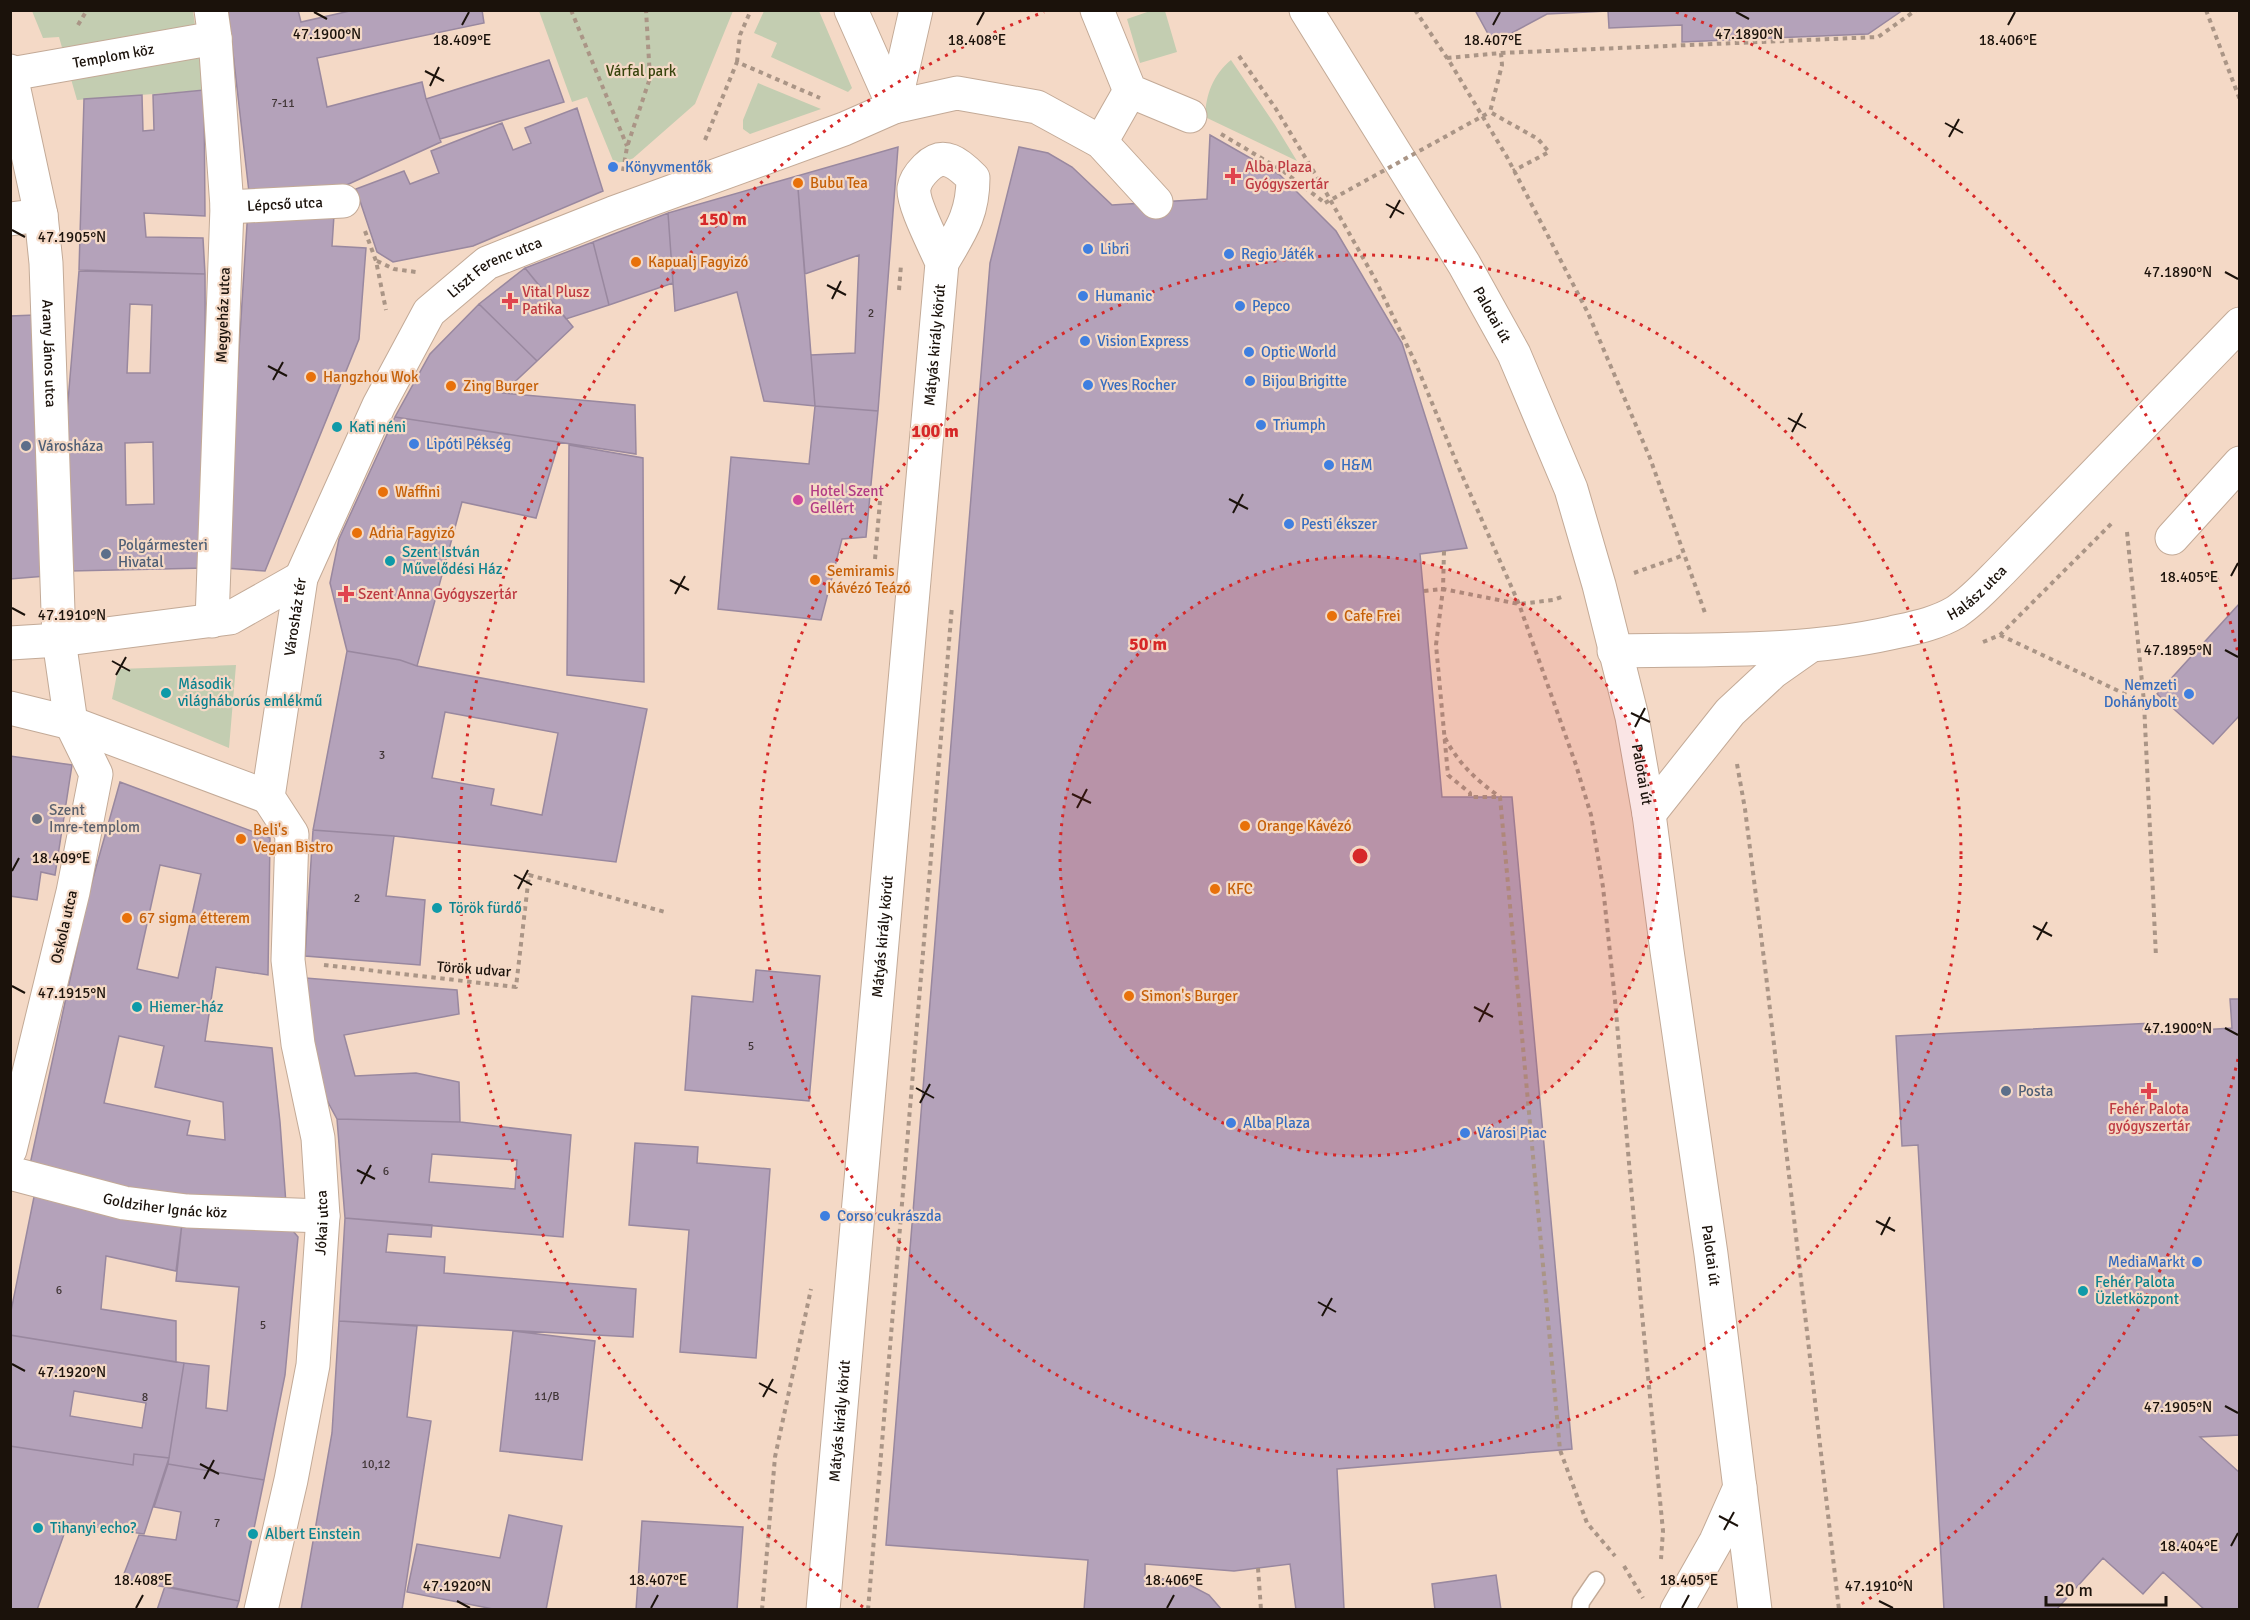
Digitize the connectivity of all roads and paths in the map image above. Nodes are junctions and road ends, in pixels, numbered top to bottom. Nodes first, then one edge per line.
1 (571, 10) edge
2 (646, 10) edge
3 (751, 10) edge
4 (851, 10) edge
5 (916, 10) edge
6 (1097, 10) edge
7 (1306, 10) edge
8 (1916, 10) edge
9 (2206, 10) edge
10 (213, 24) edge
11 (1501, 53) junction
12 (1239, 56) dead end
13 (1448, 58) dead end
14 (737, 62) junction
15 (11, 73) edge
16 (1130, 91) junction
17 (2240, 100) edge
18 (1490, 112) junction
19 (1190, 116) joint
20 (868, 118) junction
21 (1101, 142) junction
22 (627, 147) junction
23 (1513, 171) dead end
24 (621, 182) dead end
25 (685, 186) junction
26 (343, 201) dead end
27 (1156, 202) dead end
28 (227, 207) junction
29 (26, 217) edge
30 (942, 263) dead end
31 (2240, 324) edge
32 (2240, 463) edge
33 (2114, 521) dead end
34 (2127, 532) dead end
35 (2172, 538) dead end
36 (1444, 551) dead end
37 (301, 578) junction
38 (1443, 588) junction
39 (1424, 591) dead end
40 (953, 598) dead end
41 (1519, 604) junction
42 (212, 621) junction
43 (60, 640) junction
44 (10, 643) edge
45 (1810, 646) junction
46 (1614, 651) junction
47 (2144, 703) junction
48 (10, 708) edge
49 (71, 723) junction
50 (1445, 738) junction
51 (268, 797) junction
52 (1500, 797) junction
53 (1649, 814) junction
54 (665, 912) dead end
55 (2156, 957) dead end
56 (288, 960) junction
57 (10, 1150) edge
58 (10, 1173) edge
59 (323, 1216) junction
60 (812, 1285) dead end
61 (1740, 1487) junction
62 (1661, 1564) dead end
63 (1258, 1568) dead end
64 (1596, 1580) dead end
65 (1662, 1608) edge
66 (261, 1610) edge
67 (762, 1610) edge
68 (823, 1610) edge
69 (868, 1610) edge
70 (1261, 1610) edge
71 (1580, 1610) edge
72 (1755, 1610) edge

1 - 22 path
2 - 22 path
3 - 14 path
4 - 20 street
5 - 20 street
6 - 16 street
7 - 46 street, Palotai út
8 - 11 path
9 - 17 path
10 - 15 street, Templom köz
10 - 28 street, Megyeház utca
11 - 13 path
11 - 18 path
12 - 41 path
14 - 20 path
14 - 25 path
15 - 29 street, Arany János utca
16 - 19 street
16 - 21 street
18 - 19 path, bridge
18 - 23 path
20 - 21 street, Liszt Ferenc utca
20 - 25 street, Liszt Ferenc utca
21 - 27 street, Liszt Ferenc utca
22 - 24 path
25 - 37 street, Liszt Ferenc utca
26 - 28 street, Lépcső utca
28 - 42 street, Megyeház utca
29 - 43 street, Arany János utca
30 - 68 street, Mátyás király körút
31 - 45 street, Halász utca
32 - 35 street
33 - 47 path
34 - 47 path
36 - 38 path
37 - 42 street, Városház tér
37 - 51 street, Városház tér
38 - 39 path
38 - 41 path
38 - 50 path
40 - 69 path
41 - 62 path
42 - 43 street, Városház tér
43 - 44 street, Városház tér
43 - 49 street
45 - 46 street, Halász utca
45 - 53 street
46 - 53 street, Palotai út
47 - 55 path
48 - 49 street
49 - 51 street
49 - 57 street, Oskola utca
50 - 52 path
50 - 52 path
51 - 56 street, Jókai utca
52 - 65 path
53 - 61 street, Palotai út
54 - 56 path, Török udvar
56 - 59 street, Jókai utca
58 - 59 street, Goldziher Ignác köz
59 - 66 street, Jókai utca
60 - 67 path
61 - 65 street
61 - 72 street, Palotai út
63 - 70 path
64 - 71 lane

